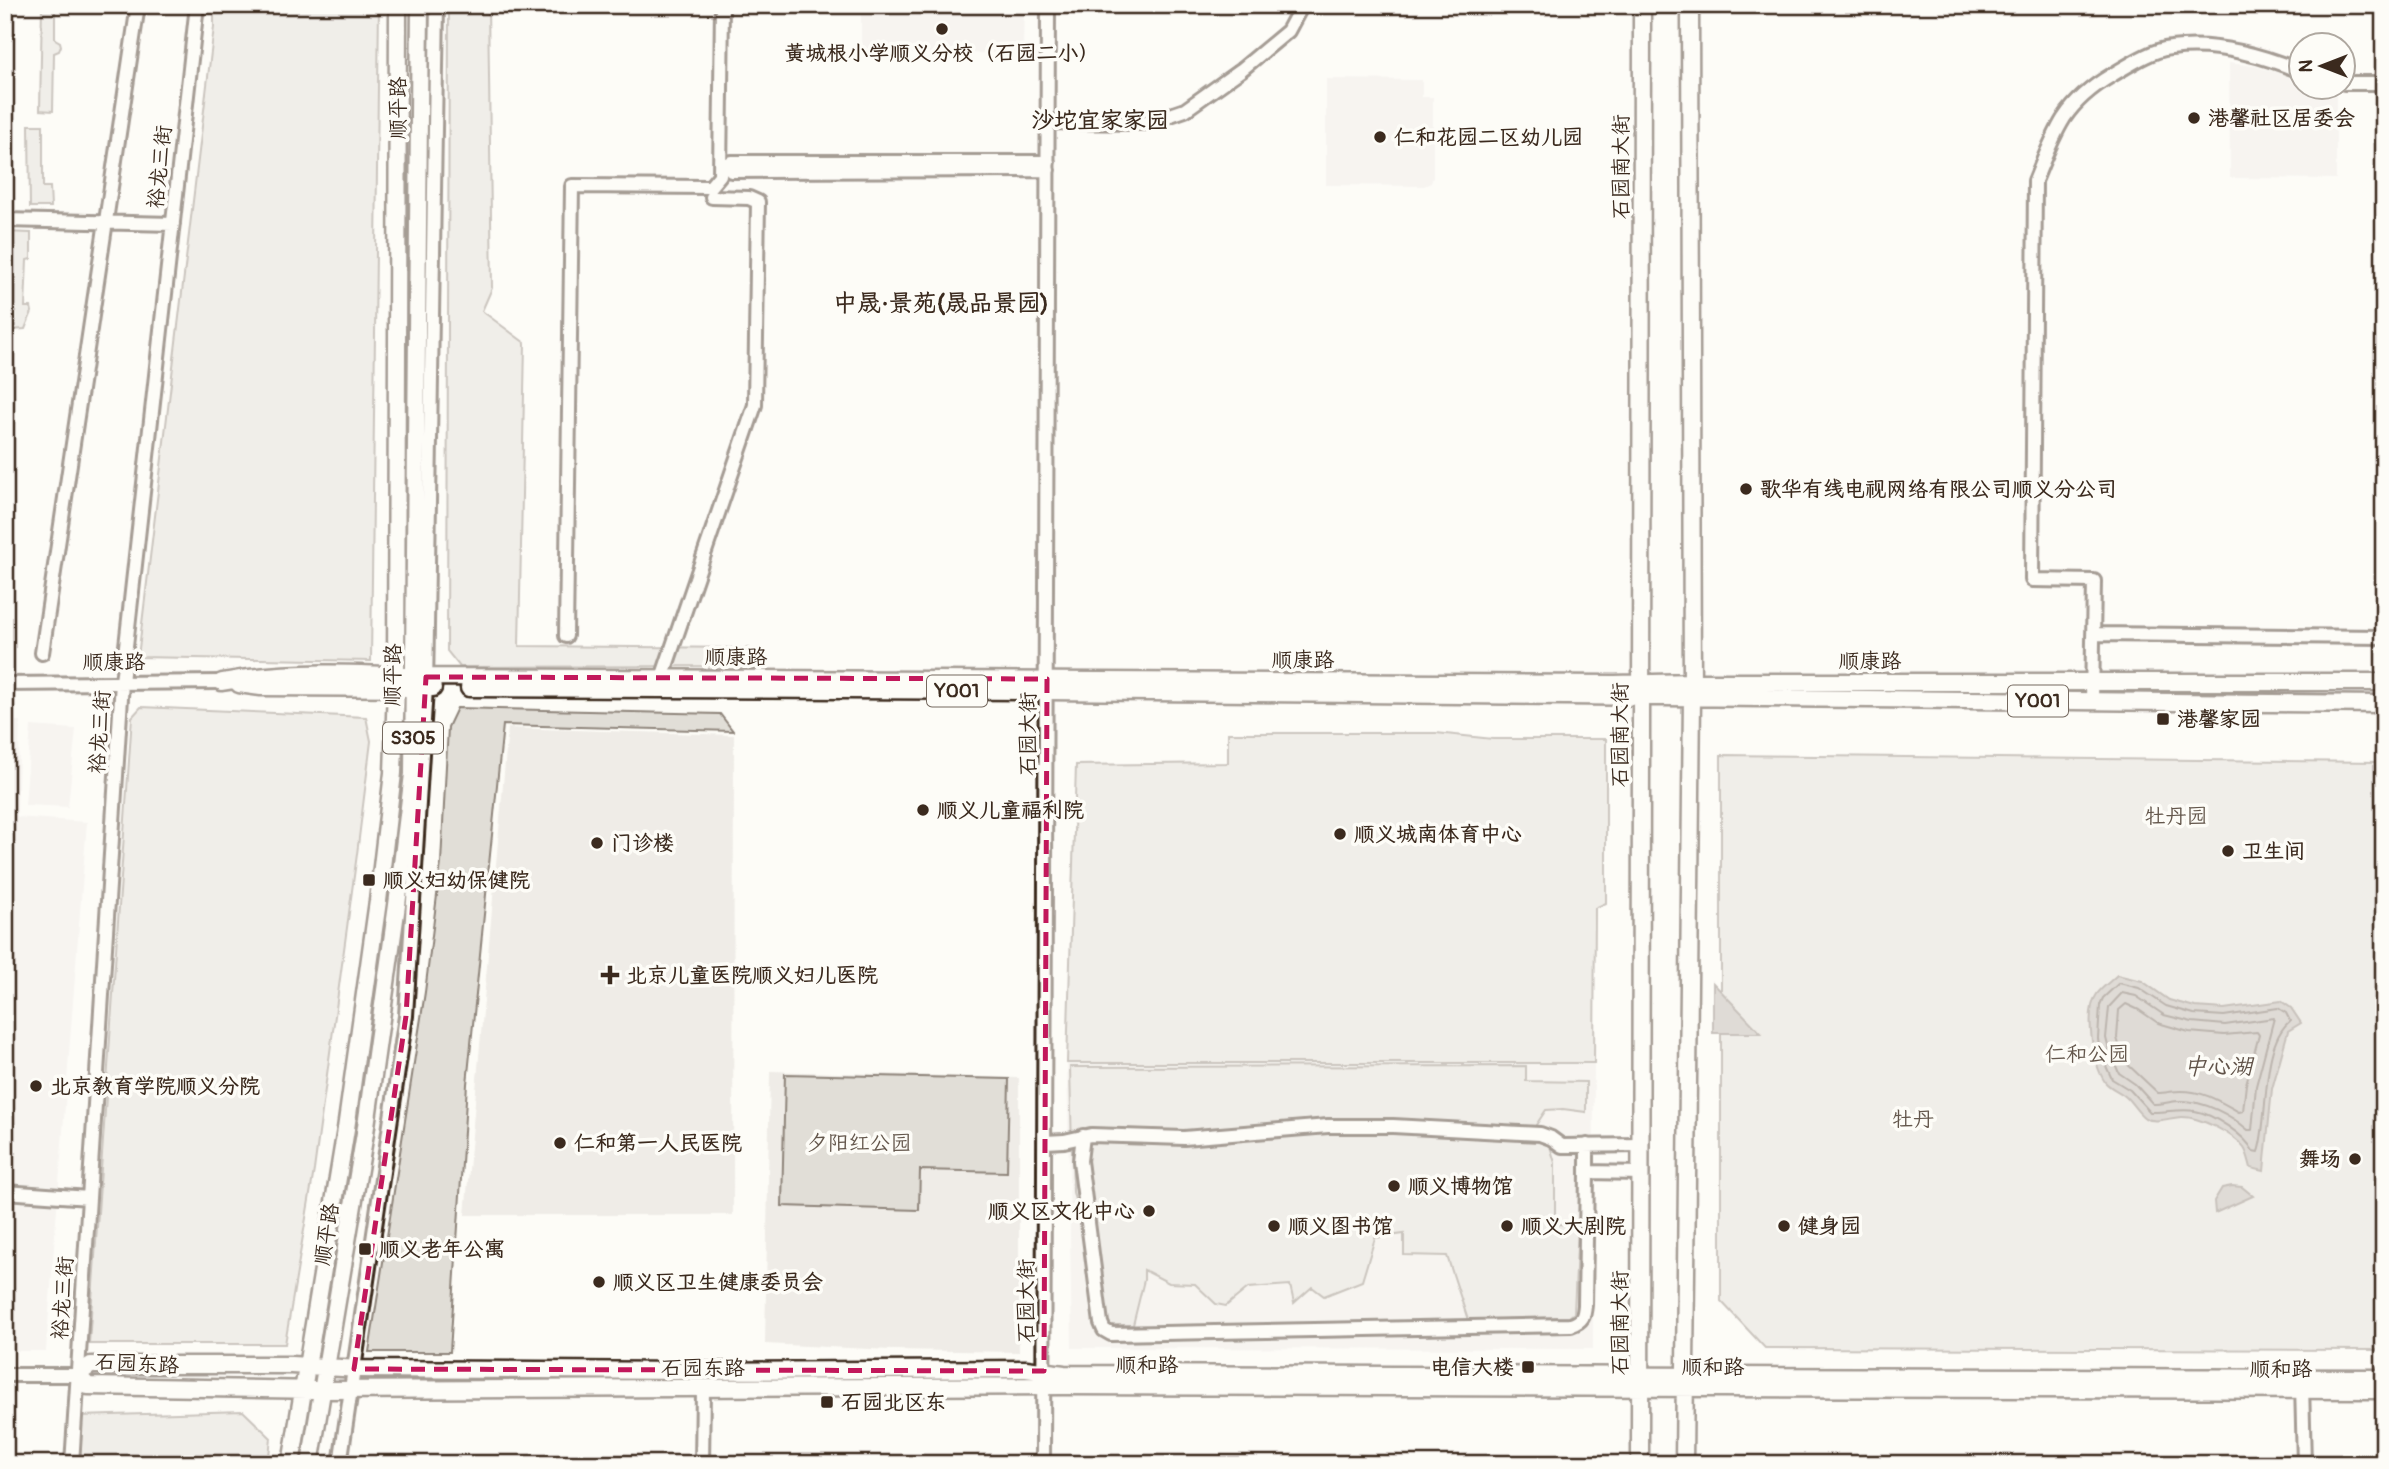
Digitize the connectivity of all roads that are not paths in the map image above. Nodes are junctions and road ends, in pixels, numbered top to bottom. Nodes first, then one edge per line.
1 (138, 5) edge
2 (197, 5) edge
3 (398, 5) edge
4 (420, 5) edge
5 (437, 5) edge
6 (722, 5) edge
7 (1048, 5) edge
8 (1302, 5) edge
9 (1642, 5) edge
10 (1690, 5) edge
11 (2288, 67) edge
12 (2358, 83) edge
13 (2384, 83) edge
14 (1048, 121) junction
15 (1048, 166) junction
16 (731, 167) dead end
17 (712, 197) dead end
18 (5, 220) edge
19 (108, 223) junction
20 (173, 224) junction
21 (2094, 634) junction
22 (566, 636) dead end
23 (2384, 636) edge
24 (42, 653) dead end
25 (662, 678) junction
26 (122, 682) junction
27 (222, 682) joint
28 (396, 682) junction
29 (420, 682) junction
30 (1692, 682) junction
31 (2092, 682) junction
32 (2384, 682) edge
33 (5, 684) edge
34 (1047, 685) junction
35 (1640, 690) junction
36 (1692, 698) junction
37 (2092, 702) junction
38 (2384, 704) edge
39 (1083, 1136) junction
40 (1046, 1144) junction
41 (1587, 1146) junction
42 (1642, 1146) junction
43 (1080, 1161) junction
44 (1587, 1172) junction
45 (1642, 1173) junction
46 (5, 1192) edge
47 (89, 1198) junction
48 (307, 1367) junction
49 (326, 1368) junction
50 (354, 1369) junction
51 (5, 1375) edge
52 (77, 1375) junction
53 (2384, 1378) edge
54 (1044, 1379) junction
55 (1641, 1382) junction
56 (1685, 1382) junction
57 (2302, 1384) junction
58 (703, 1389) junction
59 (303, 1390) junction
60 (323, 1390) junction
61 (351, 1390) junction
62 (2384, 1391) edge
63 (72, 1464) edge
64 (291, 1464) edge
65 (310, 1464) edge
66 (340, 1464) edge
67 (702, 1464) edge
68 (1043, 1464) edge
69 (1640, 1464) edge
70 (1684, 1464) edge
71 (2304, 1464) edge

1 - 19 street
2 - 20 street, 裕龙三街
3 - 28 main road, 顺平路 / S305
4 - 29 main road, 顺平路 / S305
5 - 29 street
6 - 22 street
7 - 14 street, 石园大街
8 - 14 street
9 - 35 main road, 石园南大街
10 - 30 main road
11 - 21 street
12 - 13 street
14 - 15 street, 石园大街
15 - 16 street
15 - 34 street, 石园大街
17 - 25 street
18 - 19 street
19 - 20 street
19 - 24 street
20 - 26 street, 裕龙三街
21 - 23 street
21 - 31 street
25 - 29 main road, 顺康路
25 - 34 main road, 顺康路
26 - 27 street, 顺康路 / Y001
26 - 33 street, 顺康路 / Y001
26 - 47 street, 裕龙三街
27 - 28 main road, 顺康路 / Y001
28 - 29 main road, 顺康路 / Y001
28 - 48 main road, 顺平路 / S305
29 - 34 main road, 顺康路 / Y001
29 - 49 main road, 顺平路 / S305
29 - 50 street
30 - 31 main road, 顺康路
30 - 35 main road, 顺康路
30 - 36 main road
31 - 32 main road, 顺康路
31 - 37 street
34 - 35 main road, 顺康路 / Y001
34 - 40 street, 石园大街
35 - 36 main road, 顺康路 / Y001
35 - 42 main road, 石园南大街
36 - 37 main road, 顺康路 / Y001
36 - 56 main road
37 - 38 main road, 顺康路 / Y001
39 - 40 street
39 - 41 street
39 - 43 street
40 - 43 street
40 - 54 street, 石园大街
41 - 42 street
41 - 44 street
42 - 45 main road, 石园南大街
43 - 44 street
44 - 45 street
45 - 55 main road, 石园南大街
46 - 47 street
47 - 52 street, 裕龙三街
48 - 49 main road, 石园东路
48 - 52 main road, 石园东路
48 - 59 main road, 顺平路 / S305
49 - 50 main road, 石园东路
49 - 60 main road, 顺平路 / S305
50 - 54 main road, 石园东路
50 - 61 street
51 - 52 street
52 - 59 main road, 石园东路
52 - 63 street, 裕龙三街
53 - 57 main road, 顺和路
54 - 55 main road, 顺和路
54 - 58 main road, 石园东路
54 - 68 street, 石园大街
55 - 56 main road, 顺和路
55 - 69 main road, 石园南大街
56 - 57 main road, 顺和路
56 - 70 main road
57 - 62 main road, 顺和路
57 - 71 street
58 - 61 main road, 石园东路
58 - 67 street
59 - 60 main road, 石园东路
59 - 64 main road, 顺平路 / S305
60 - 61 main road, 石园东路
60 - 65 main road, 顺平路 / S305
61 - 66 street

